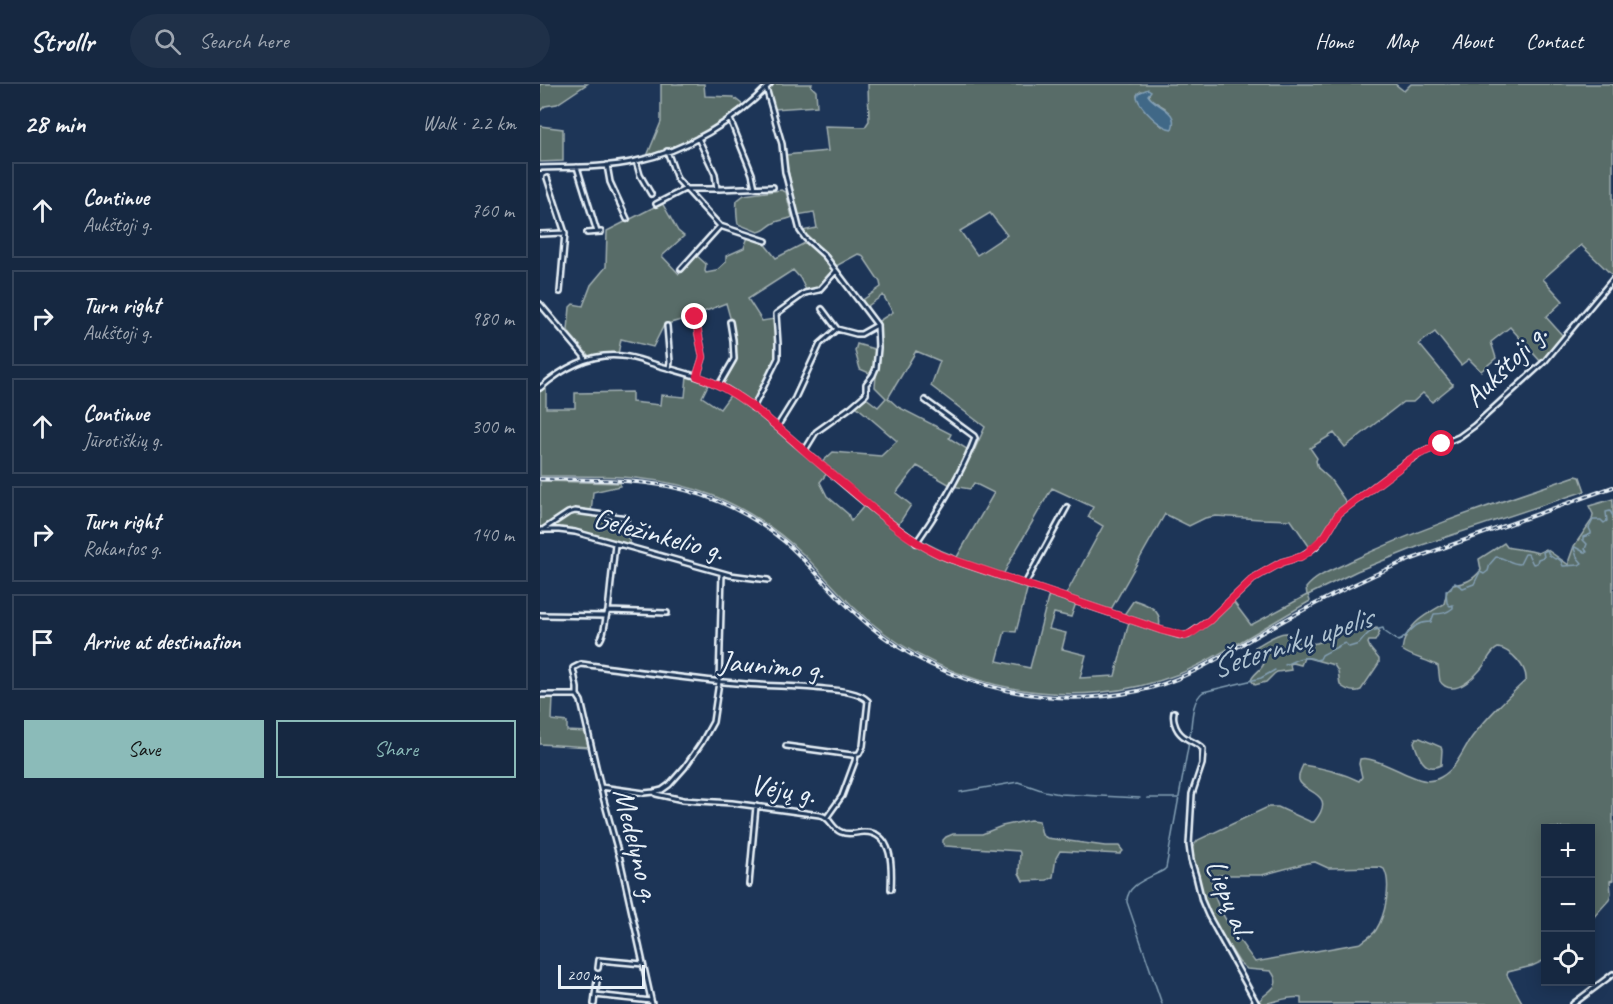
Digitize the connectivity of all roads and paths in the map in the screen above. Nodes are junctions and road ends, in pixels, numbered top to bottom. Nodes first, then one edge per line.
1 (770, 84) edge
2 (766, 88) junction
3 (730, 118) junction
4 (698, 138) junction
5 (667, 152) junction
6 (636, 161) junction
7 (607, 165) junction
8 (577, 166) junction
9 (540, 168) edge
10 (547, 178) dead end
11 (772, 187) dead end
12 (755, 188) junction
13 (686, 189) junction
14 (718, 189) junction
15 (651, 194) dead end
16 (656, 204) dead end
17 (627, 219) dead end
18 (720, 226) junction
19 (587, 232) dead end
20 (565, 233) junction
21 (540, 234) edge
22 (766, 241) dead end
23 (681, 269) dead end
24 (837, 271) junction
25 (1613, 279) edge
26 (560, 292) dead end
27 (540, 304) edge
28 (822, 309) dead end
29 (695, 317) dead end
30 (730, 322) dead end
31 (667, 326) dead end
32 (877, 326) junction
33 (837, 329) junction
34 (585, 360) junction
35 (669, 369) junction
36 (697, 376) junction
37 (719, 385) junction
38 (540, 388) edge
39 (925, 400) dead end
40 (753, 408) junction
41 (777, 426) junction
42 (804, 451) junction
43 (1067, 507) dead end
44 (627, 518) dead end
45 (541, 530) edge
46 (916, 543) junction
47 (615, 544) junction
48 (722, 573) junction
49 (768, 580) dead end
50 (1025, 584) junction
51 (608, 611) junction
52 (667, 613) dead end
53 (540, 615) edge
54 (606, 616) junction
55 (600, 640) dead end
56 (719, 682) junction
57 (540, 695) edge
58 (578, 696) junction
59 (1174, 712) dead end
60 (786, 746) dead end
61 (856, 755) junction
62 (601, 787) junction
63 (654, 792) junction
64 (756, 806) junction
65 (827, 817) junction
66 (749, 884) dead end
67 (891, 889) dead end
68 (643, 964) junction
69 (598, 968) dead end
70 (1613, 974) edge
71 (597, 981) dead end
72 (595, 995) junction
73 (652, 1002) edge
74 (594, 1004) edge
75 (1257, 1004) edge
76 (1573, 1004) edge

1 - 2 street
2 - 3 street
2 - 24 street
3 - 4 street
3 - 12 street
4 - 5 street
4 - 14 street
5 - 6 street
5 - 13 street
6 - 7 street
6 - 15 street
7 - 8 street
7 - 17 street
8 - 9 street
8 - 19 street
10 - 20 street
11 - 12 street
12 - 14 street
13 - 14 street
13 - 16 street
13 - 18 street
18 - 22 street
18 - 23 street
20 - 21 street
20 - 26 street
24 - 32 street
24 - 40 street
25 - 50 street, Aukštoji g.
27 - 34 street
28 - 33 street
29 - 36 street
30 - 37 street
31 - 35 street
32 - 33 street
32 - 42 street
33 - 41 street
34 - 35 street, Aukštoji g.
34 - 38 street, Aukštoji g.
35 - 36 street, Aukštoji g.
36 - 37 street, Aukštoji g.
37 - 40 street, Aukštoji g.
39 - 46 street
40 - 41 street, Aukštoji g.
41 - 42 street, Aukštoji g.
42 - 46 street, Aukštoji g.
43 - 50 street
44 - 45 street
45 - 47 street, Geležinkelio g.
46 - 50 street, Aukštoji g.
47 - 48 street, Geležinkelio g.
47 - 51 street
48 - 49 street, Geležinkelio g.
48 - 56 street
51 - 52 street
51 - 54 street
53 - 54 street
54 - 55 street
56 - 58 street, Jaunimo g.
56 - 61 street, Jaunimo g.
56 - 63 street
57 - 58 street
58 - 62 street, Medelyno g.
59 - 75 street, Liepų al.
60 - 61 street
61 - 65 street
62 - 63 street, Vėjų g.
62 - 68 street, Medelyno g.
63 - 64 street, Vėjų g.
64 - 65 street, Vėjų g.
64 - 66 street
65 - 67 street, Vėjų g.
68 - 69 street
68 - 73 street, Medelyno g.
70 - 76 street
71 - 72 street
72 - 73 street
72 - 74 street

